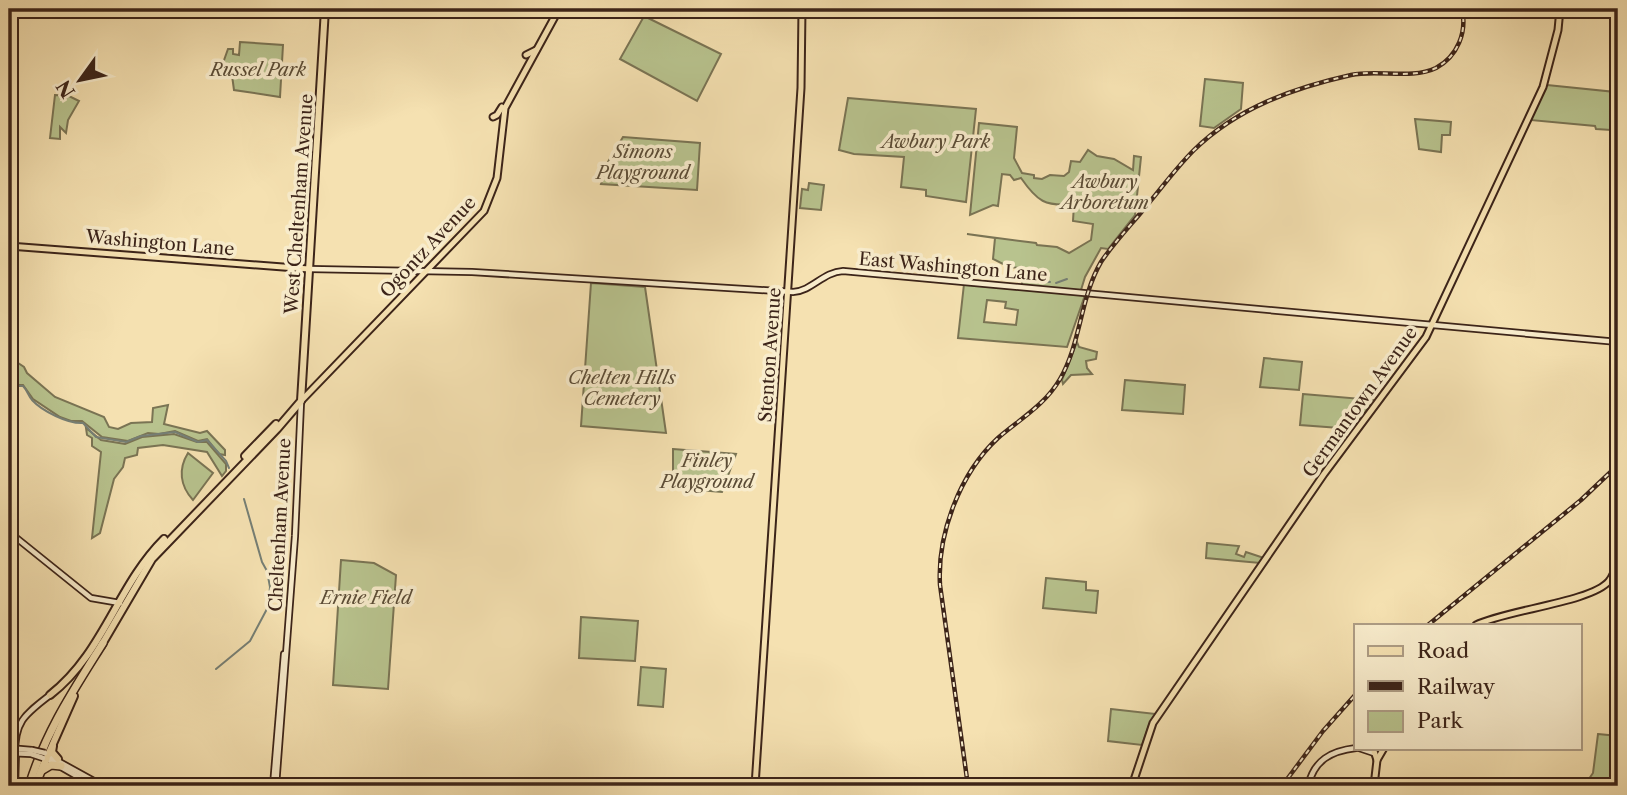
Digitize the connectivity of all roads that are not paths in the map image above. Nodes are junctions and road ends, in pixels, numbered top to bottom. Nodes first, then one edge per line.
1 (325, 9) edge
2 (559, 9) edge
3 (802, 9) edge
4 (1560, 9) edge
5 (536, 50) junction
6 (526, 55) dead end
7 (507, 103) junction
8 (493, 117) dead end
9 (9, 246) edge
10 (50, 249) junction
11 (45, 257) dead end
12 (309, 269) junction
13 (427, 272) junction
14 (788, 292) junction
15 (1432, 326) junction
16 (1618, 342) edge
17 (302, 386) junction
18 (312, 390) junction
19 (301, 401) junction
20 (9, 533) edge
21 (1618, 545) edge
22 (122, 603) junction
23 (1478, 624) edge
24 (103, 643) junction
25 (88, 650) junction
26 (50, 695) junction
27 (54, 741) junction
28 (1354, 748) edge
29 (1378, 750) edge
30 (11, 752) edge
31 (45, 756) junction
32 (59, 763) junction
33 (40, 772) junction
34 (14, 786) edge
35 (27, 786) edge
36 (35, 786) edge
37 (94, 786) edge
38 (103, 786) edge
39 (274, 786) edge
40 (649, 786) edge
41 (694, 786) edge
42 (755, 786) edge
43 (1132, 786) edge
44 (1308, 786) edge
45 (1374, 786) edge

1 - 12 highway, West Cheltenham Avenue
2 - 5 main road, Ogontz Avenue
3 - 14 main road, Stenton Avenue
4 - 15 main road, Germantown Avenue
5 - 6 main road
5 - 7 main road, Ogontz Avenue
7 - 8 main road
7 - 13 main road, Ogontz Avenue
9 - 10 main road, Washington Lane
10 - 11 main road
10 - 12 main road, Washington Lane
12 - 13 main road, East Washington Lane
12 - 17 highway, West Cheltenham Avenue
13 - 14 main road, East Washington Lane
13 - 18 main road, Ogontz Avenue
14 - 15 main road, East Washington Lane
14 - 42 main road, Stenton Avenue
15 - 16 main road, East Washington Lane
15 - 43 main road, Germantown Avenue
17 - 18 highway
17 - 19 highway, West Cheltenham Avenue
18 - 19 main road, Ogontz Avenue
19 - 22 highway, Ogontz Avenue
19 - 39 main road, Cheltenham Avenue
20 - 22 main road
21 - 23 main road
22 - 24 highway
22 - 25 highway
24 - 27 highway
24 - 35 highway
25 - 26 highway
25 - 26 main road
25 - 35 highway
26 - 30 main road
27 - 31 highway
27 - 32 highway
28 - 44 main road
29 - 45 main road
30 - 31 main road, bridge
30 - 34 highway
31 - 32 main road
31 - 33 highway
32 - 33 highway
32 - 37 main road
32 - 38 main road
33 - 36 highway
40 - 41 main road

